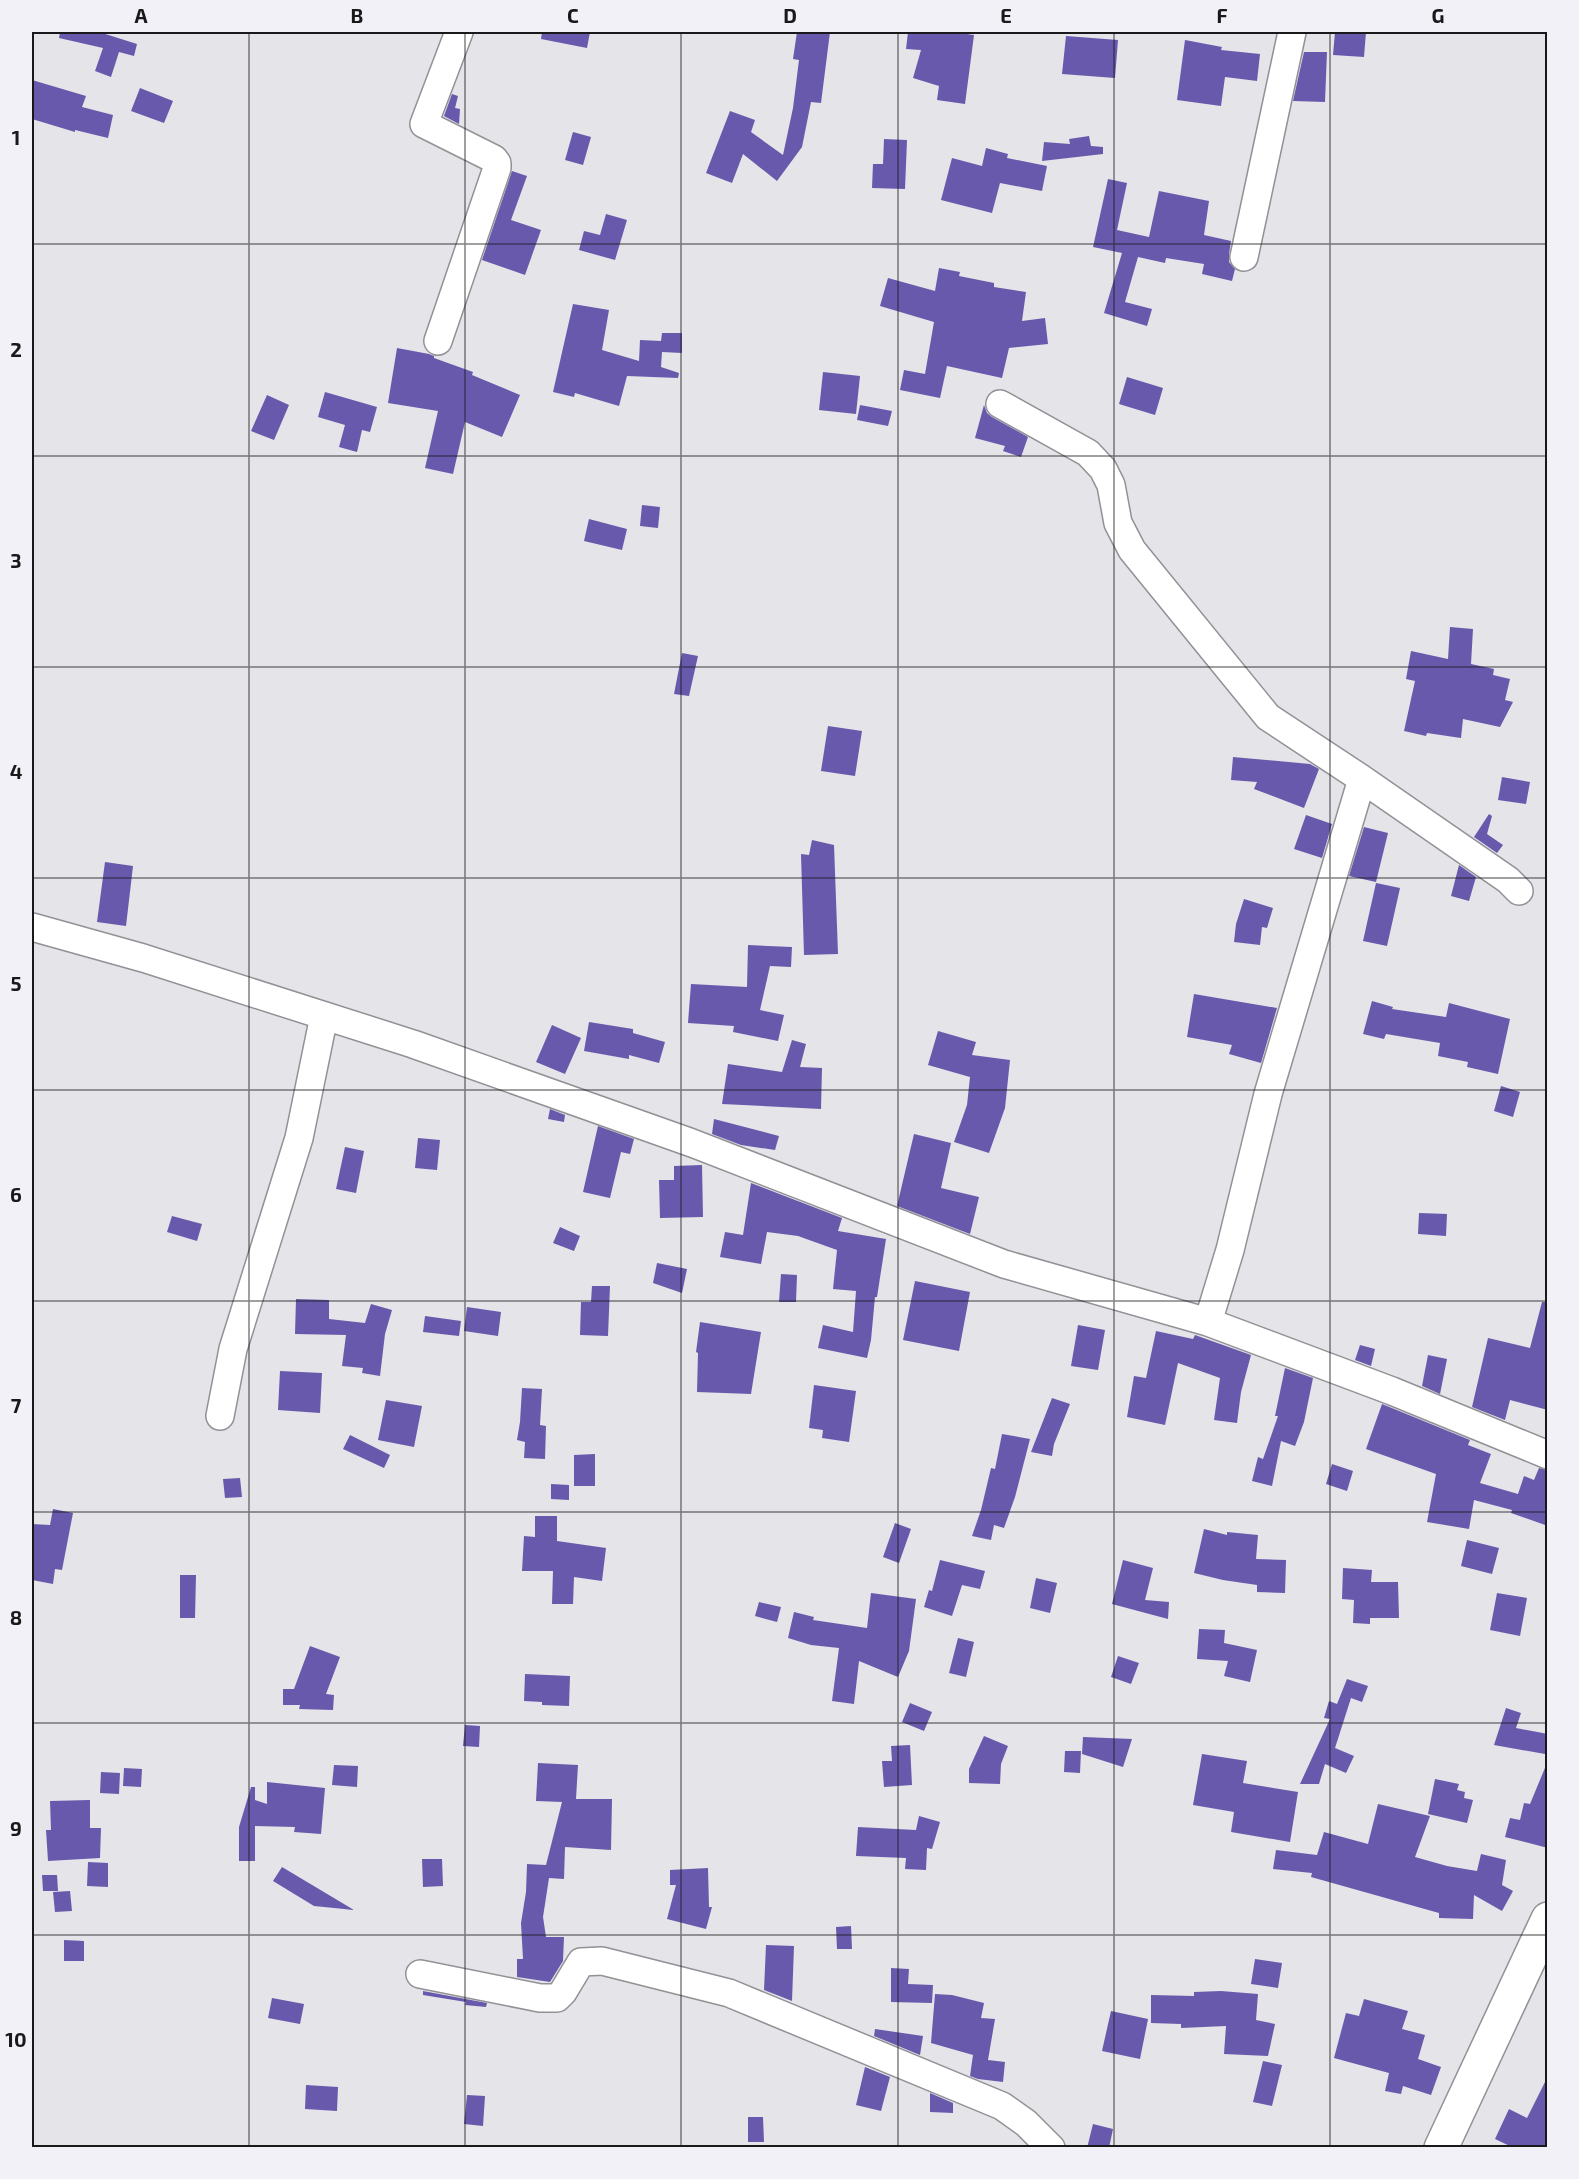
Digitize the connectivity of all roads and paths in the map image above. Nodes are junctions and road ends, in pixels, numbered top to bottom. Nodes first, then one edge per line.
1 (459, 32) edge
2 (1292, 32) edge
3 (1244, 257) dead end
4 (438, 341) dead end
5 (1000, 404) dead end
6 (1362, 779) junction
7 (1519, 891) dead end
8 (32, 927) edge
9 (324, 1016) junction
10 (1208, 1322) junction
11 (220, 1416) dead end
12 (1548, 1455) edge
13 (1548, 1919) edge
14 (420, 1974) dead end
15 (1051, 2148) edge
16 (1441, 2148) edge

1 - 4 street
2 - 3 street
5 - 6 street
6 - 7 street
6 - 10 street
8 - 9 street
9 - 10 street
9 - 11 street
10 - 12 street
13 - 16 highway
14 - 15 street

